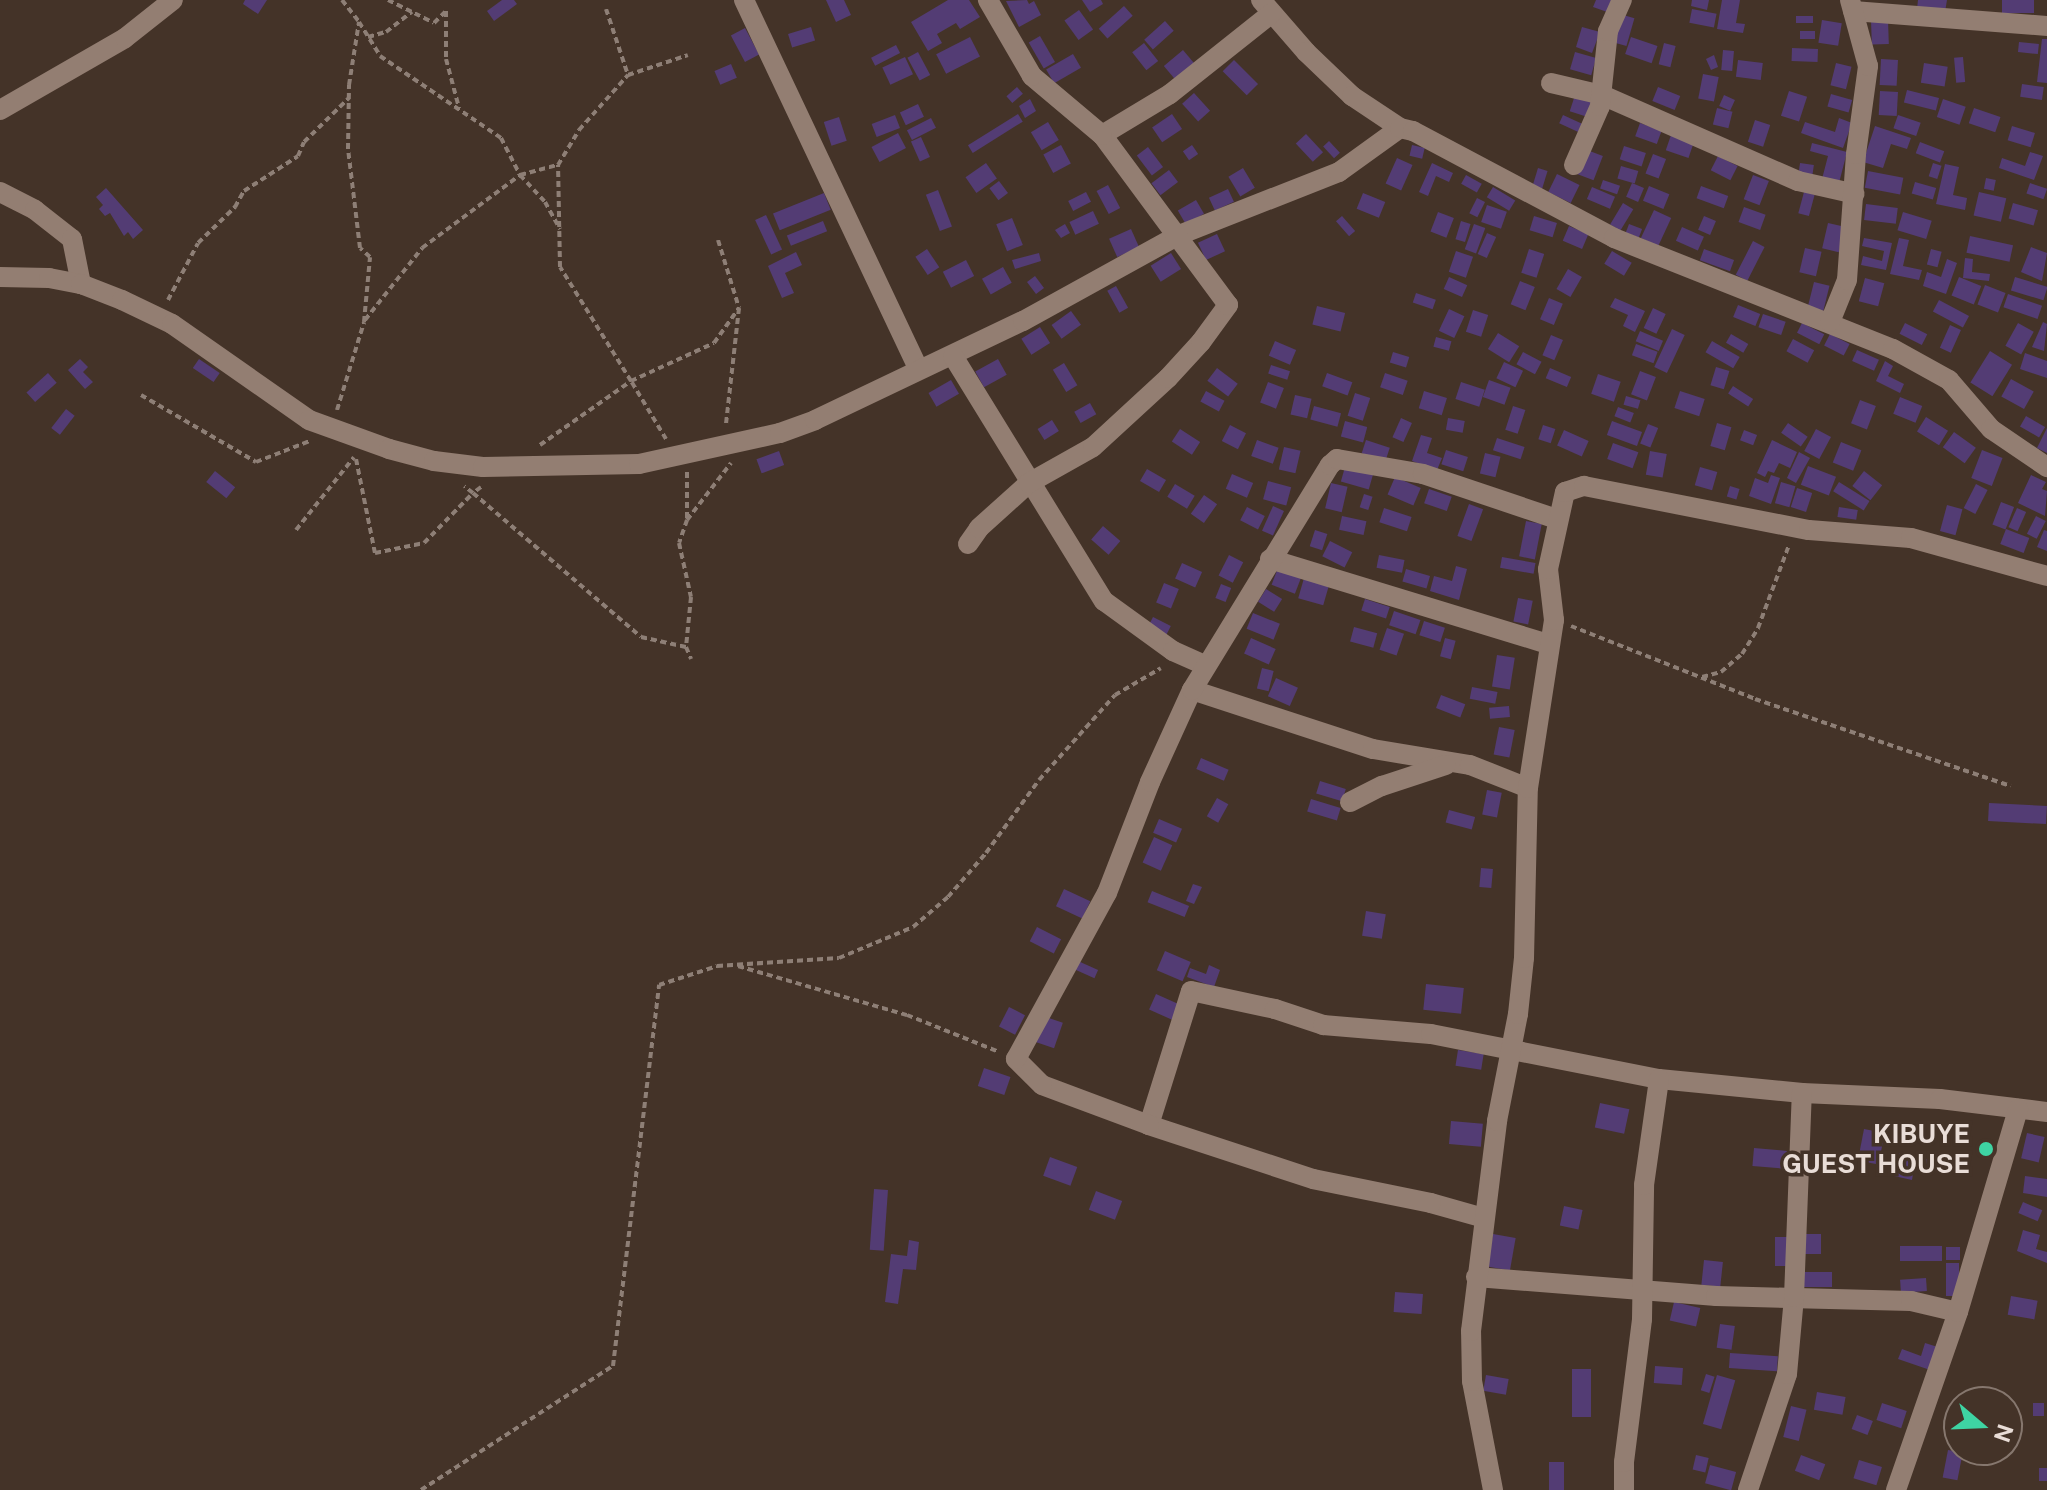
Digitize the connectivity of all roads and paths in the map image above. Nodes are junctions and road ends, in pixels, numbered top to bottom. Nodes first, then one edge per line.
1 (173, 0) edge
2 (342, 0) edge
3 (388, 0) edge
4 (744, 0) edge
5 (988, 0) edge
6 (1622, 0) edge
7 (1851, 6) edge
8 (1266, 7) edge
9 (606, 9) dead end
10 (412, 12) junction
11 (359, 22) junction
12 (2047, 26) edge
13 (368, 37) junction
14 (688, 55) dead end
15 (628, 75) junction
16 (1551, 83) dead end
17 (1602, 95) junction
18 (349, 98) junction
19 (0, 110) edge
20 (460, 110) junction
21 (1400, 128) junction
22 (1102, 135) junction
23 (558, 165) junction
24 (1574, 165) dead end
25 (520, 175) junction
26 (0, 192) edge
27 (1855, 194) junction
28 (560, 229) junction
29 (1179, 235) junction
30 (718, 240) dead end
31 (0, 277) edge
32 (81, 284) junction
33 (739, 308) junction
34 (153, 314) junction
35 (364, 322) junction
36 (1830, 322) junction
37 (953, 356) junction
38 (919, 370) junction
39 (631, 381) junction
40 (141, 395) dead end
41 (348, 441) junction
42 (748, 441) junction
43 (723, 447) junction
44 (682, 455) junction
45 (434, 461) junction
46 (508, 467) junction
47 (2047, 467) edge
48 (1029, 483) junction
49 (473, 493) junction
50 (1557, 519) junction
51 (687, 520) junction
52 (1795, 527) junction
53 (296, 530) dead end
54 (968, 544) dead end
55 (1270, 559) junction
56 (2047, 576) edge
57 (1554, 620) junction
58 (1548, 644) junction
59 (686, 647) junction
60 (691, 659) dead end
61 (1167, 664) dead end
62 (1206, 666) junction
63 (1699, 677) junction
64 (1192, 690) junction
65 (1454, 762) junction
66 (2011, 786) dead end
67 (1528, 788) junction
68 (1350, 802) dead end
69 (735, 964) junction
70 (1508, 1049) junction
71 (1016, 1059) junction
72 (1659, 1079) junction
73 (1802, 1093) junction
74 (2018, 1109) junction
75 (2047, 1112) edge
76 (1149, 1125) junction
77 (1484, 1218) junction
78 (1476, 1277) junction
79 (1641, 1289) junction
80 (1794, 1297) junction
81 (1958, 1312) junction
82 (421, 1490) edge
83 (1493, 1490) edge
84 (1624, 1490) edge
85 (1748, 1490) edge
86 (1896, 1490) edge

1 - 19 street
2 - 11 path
3 - 10 path
4 - 38 street
5 - 22 street
6 - 17 street
7 - 12 street
7 - 27 street
8 - 21 street
8 - 22 street
9 - 15 path
10 - 13 path
10 - 20 path
11 - 13 path
11 - 18 path
13 - 20 path
14 - 15 path
15 - 23 path
16 - 17 street
17 - 24 street
17 - 27 street
18 - 34 path
18 - 35 path
20 - 25 path
21 - 29 street
21 - 36 street
22 - 29 street
23 - 25 path
23 - 28 path
25 - 28 path
25 - 35 path
26 - 32 street
27 - 36 street
28 - 39 path
29 - 37 street
29 - 48 street
30 - 33 path
31 - 32 street
32 - 34 street
33 - 39 path
33 - 43 path
34 - 41 street
35 - 41 path
36 - 47 street
37 - 38 street
37 - 48 street
38 - 42 street
39 - 44 path
39 - 46 path
40 - 41 path
41 - 45 street
41 - 49 path
41 - 53 path
42 - 43 street
42 - 51 path
43 - 44 street
44 - 46 street
44 - 51 path
45 - 46 street
45 - 49 path
46 - 49 path
48 - 54 street
48 - 62 street
49 - 59 path
50 - 52 street
50 - 55 street
50 - 57 street
51 - 59 path
52 - 56 street
52 - 63 path
55 - 58 street
55 - 62 street
57 - 58 street
57 - 63 path
58 - 67 street
59 - 60 path
61 - 69 path
62 - 64 street
63 - 66 path
64 - 65 street
64 - 71 street
65 - 67 street
65 - 68 street
67 - 70 street
69 - 71 path
69 - 82 path
70 - 72 street
70 - 76 street
70 - 77 street
71 - 76 street
72 - 73 street
72 - 79 street
73 - 74 street
73 - 80 street
74 - 75 street
74 - 81 street
76 - 77 street
77 - 78 street
78 - 79 street
78 - 83 street
79 - 80 street
79 - 84 street
80 - 81 street
80 - 85 street
81 - 86 street

